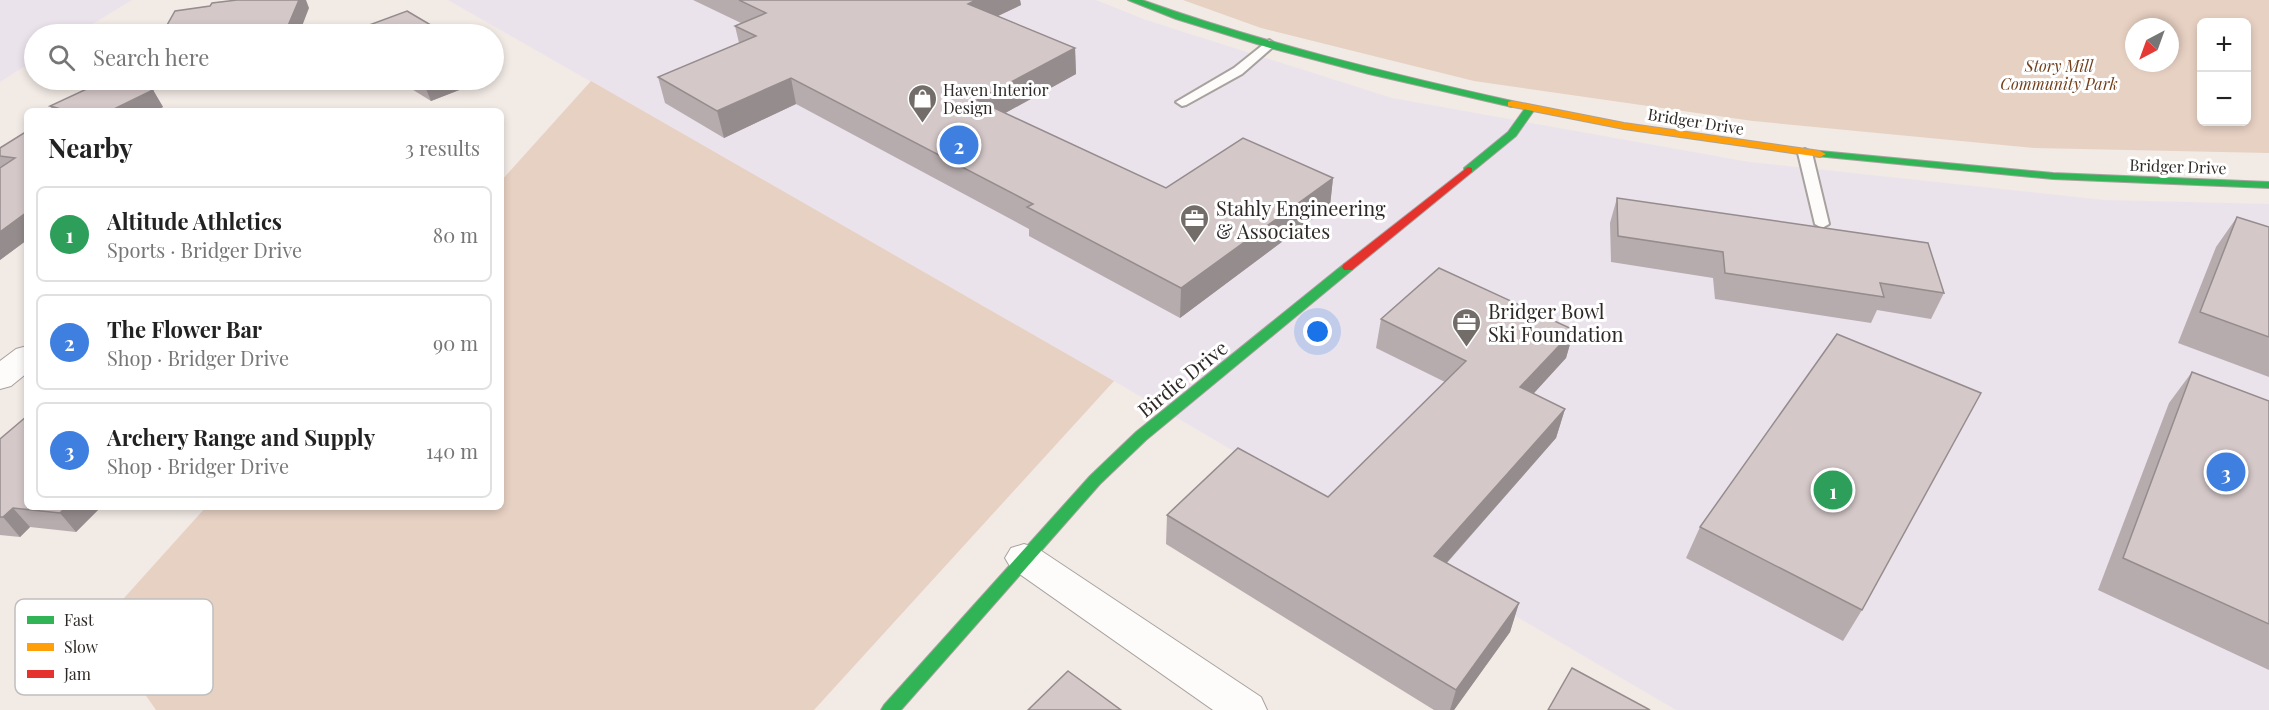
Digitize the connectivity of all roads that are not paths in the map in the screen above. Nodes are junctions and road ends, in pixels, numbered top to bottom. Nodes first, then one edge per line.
1 (1133, 0) edge
2 (1269, 44) junction
3 (1182, 102) dead end
4 (1530, 109) junction
5 (1805, 153) junction
6 (2269, 185) edge
7 (1822, 224) dead end
8 (24, 358) edge
9 (0, 378) edge
10 (1024, 558) junction
11 (890, 710) edge
12 (1246, 710) edge

1 - 2 main road, Bridger Drive
2 - 3 lane
2 - 4 main road, Bridger Drive
4 - 5 main road, Bridger Drive
4 - 10 main road, Birdie Drive
5 - 6 main road, Bridger Drive
5 - 7 lane
8 - 9 street
10 - 11 main road, Birdie Drive
10 - 12 street

